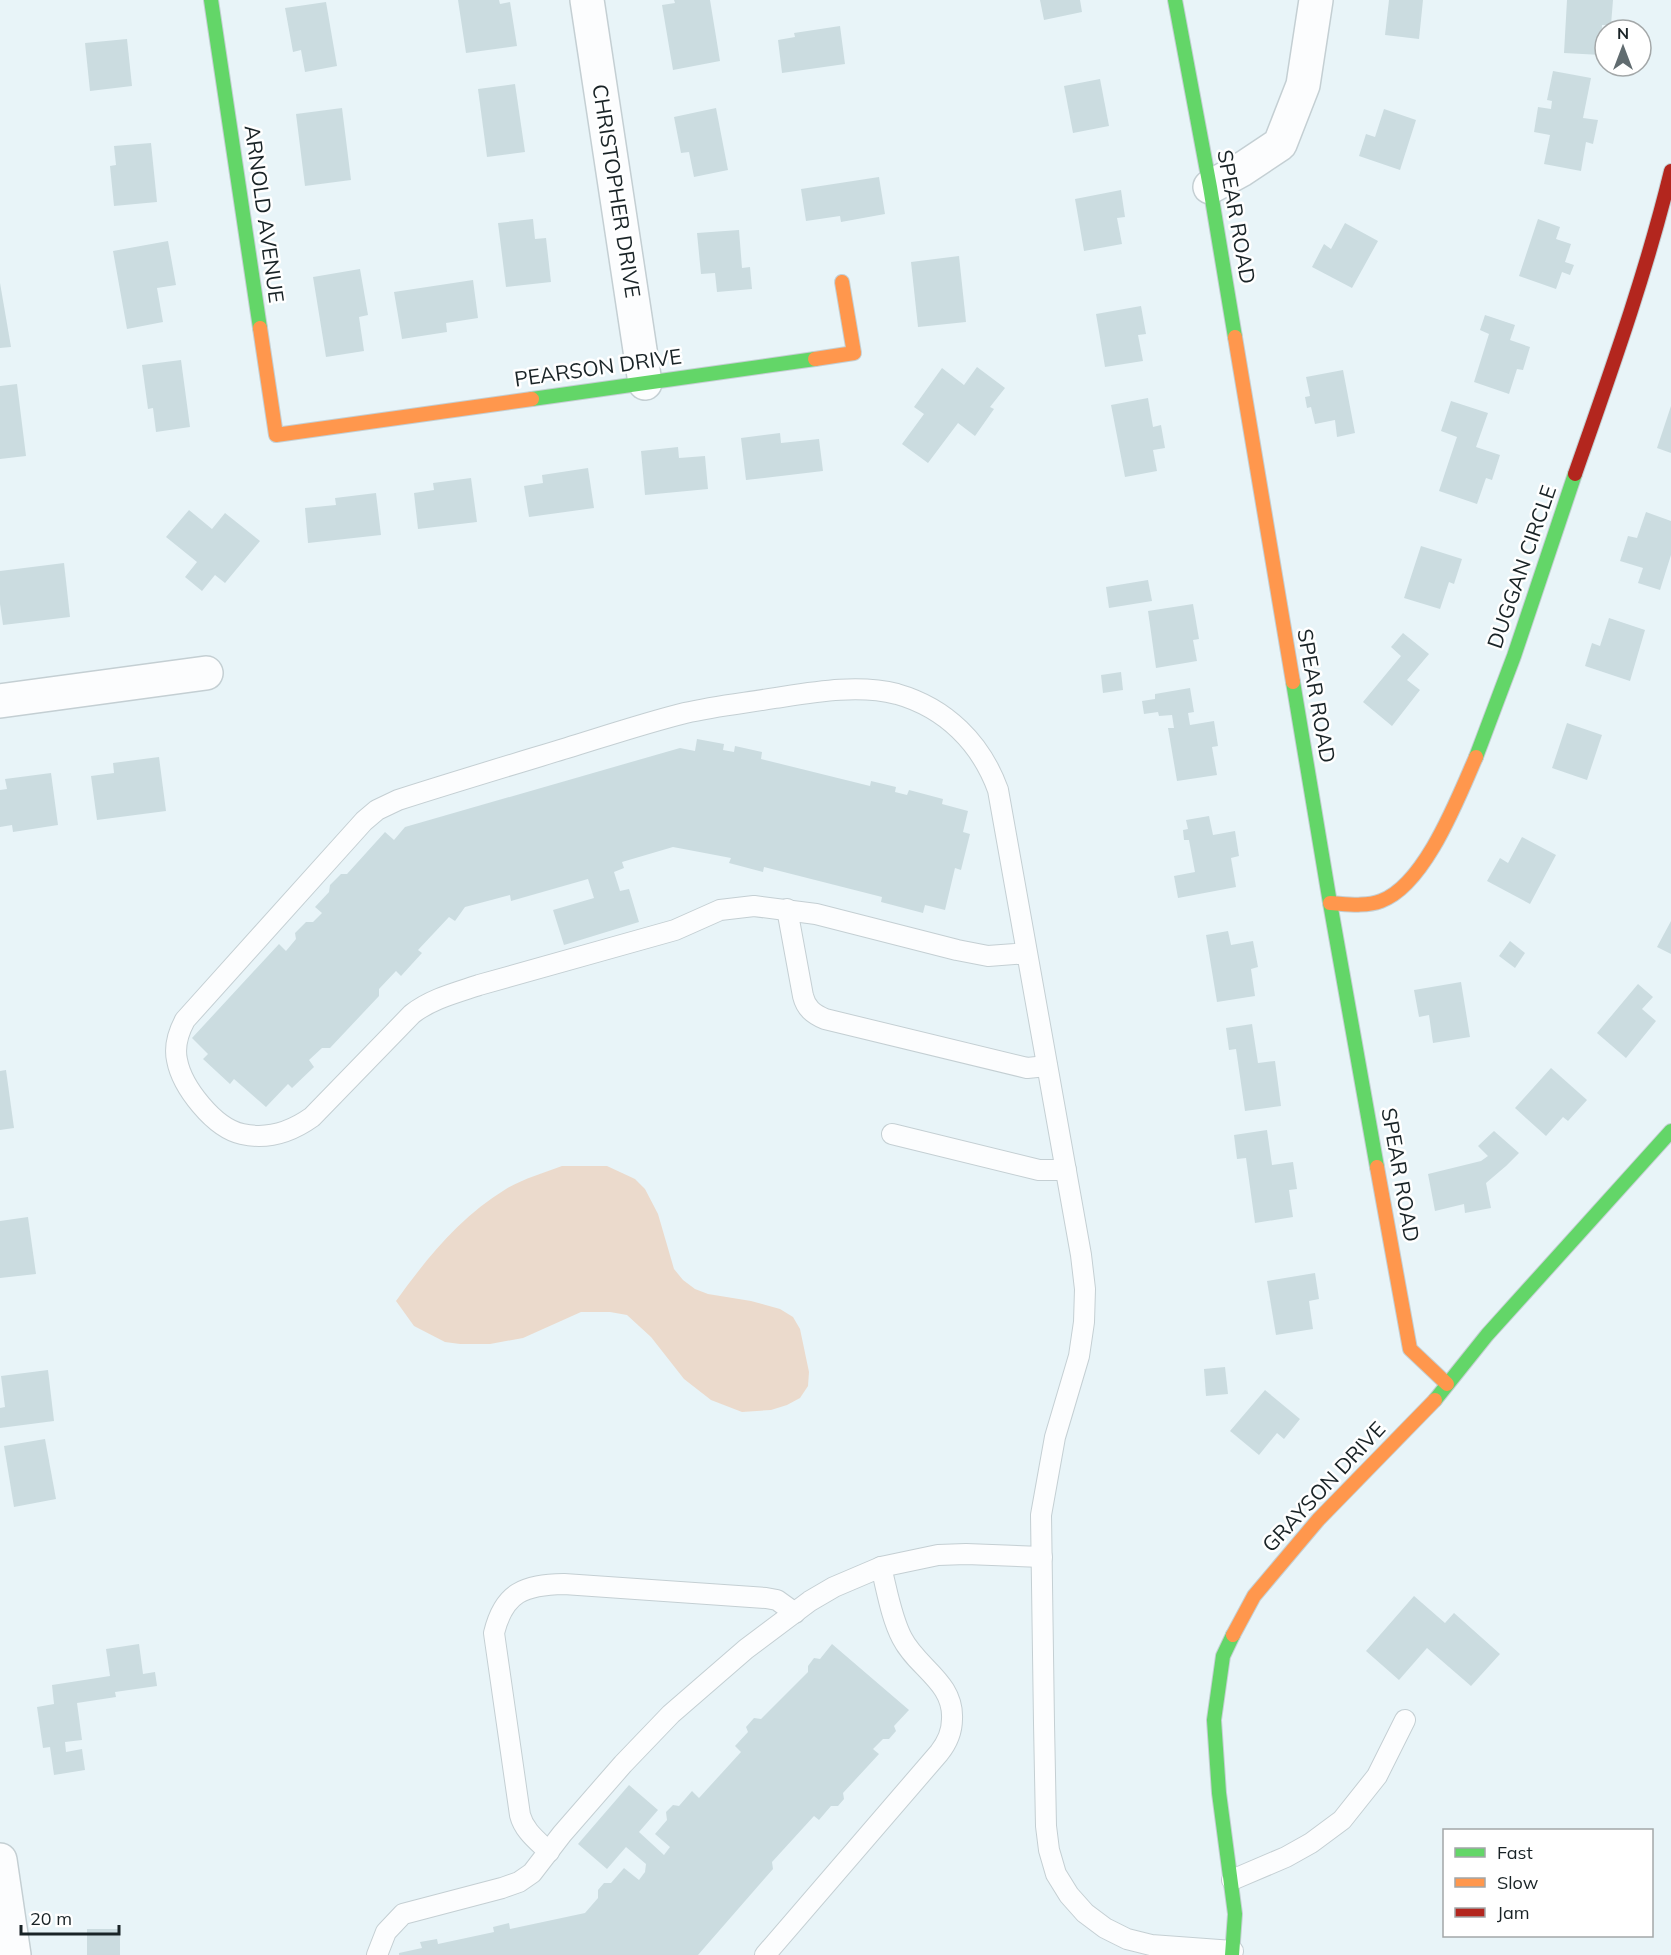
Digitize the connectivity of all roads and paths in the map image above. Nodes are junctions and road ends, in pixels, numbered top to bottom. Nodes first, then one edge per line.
1 (211, 0) edge
2 (587, 0) edge
3 (1175, 0) edge
4 (1316, 0) edge
5 (1671, 171) edge
6 (1210, 187) junction
7 (842, 282) dead end
8 (645, 383) junction
9 (276, 435) joint
10 (206, 674) dead end
11 (0, 701) edge
12 (1330, 903) junction
13 (787, 909) junction
14 (1027, 953) junction
15 (1047, 1066) junction
16 (1671, 1131) edge
17 (892, 1134) dead end
18 (1066, 1170) junction
19 (1447, 1384) junction
20 (1042, 1557) junction
21 (881, 1567) junction
22 (795, 1613) junction
23 (1405, 1720) dead end
24 (549, 1852) junction
25 (0, 1860) edge
26 (1232, 1880) junction
27 (1232, 1953) edge
28 (14, 1955) edge
29 (377, 1955) edge
30 (765, 1955) edge

1 - 9 street, ARNOLD AVENUE
2 - 8 street, CHRISTOPHER DRIVE
3 - 6 street, SPEAR ROAD
4 - 6 street
5 - 12 street, DUGGAN CIRCLE
6 - 12 street, SPEAR ROAD
7 - 8 street, PEARSON DRIVE
8 - 9 street, PEARSON DRIVE
10 - 11 street
12 - 19 street, SPEAR ROAD
13 - 14 lane
13 - 14 lane
13 - 15 lane
14 - 15 lane
15 - 18 lane
16 - 19 street, GRAYSON DRIVE
17 - 18 lane
18 - 20 lane
19 - 26 street, GRAYSON DRIVE
20 - 21 lane
20 - 27 lane
21 - 22 lane
21 - 30 lane
22 - 24 lane
22 - 24 lane
23 - 26 lane
24 - 29 lane
25 - 28 street
26 - 27 street, GRAYSON DRIVE

